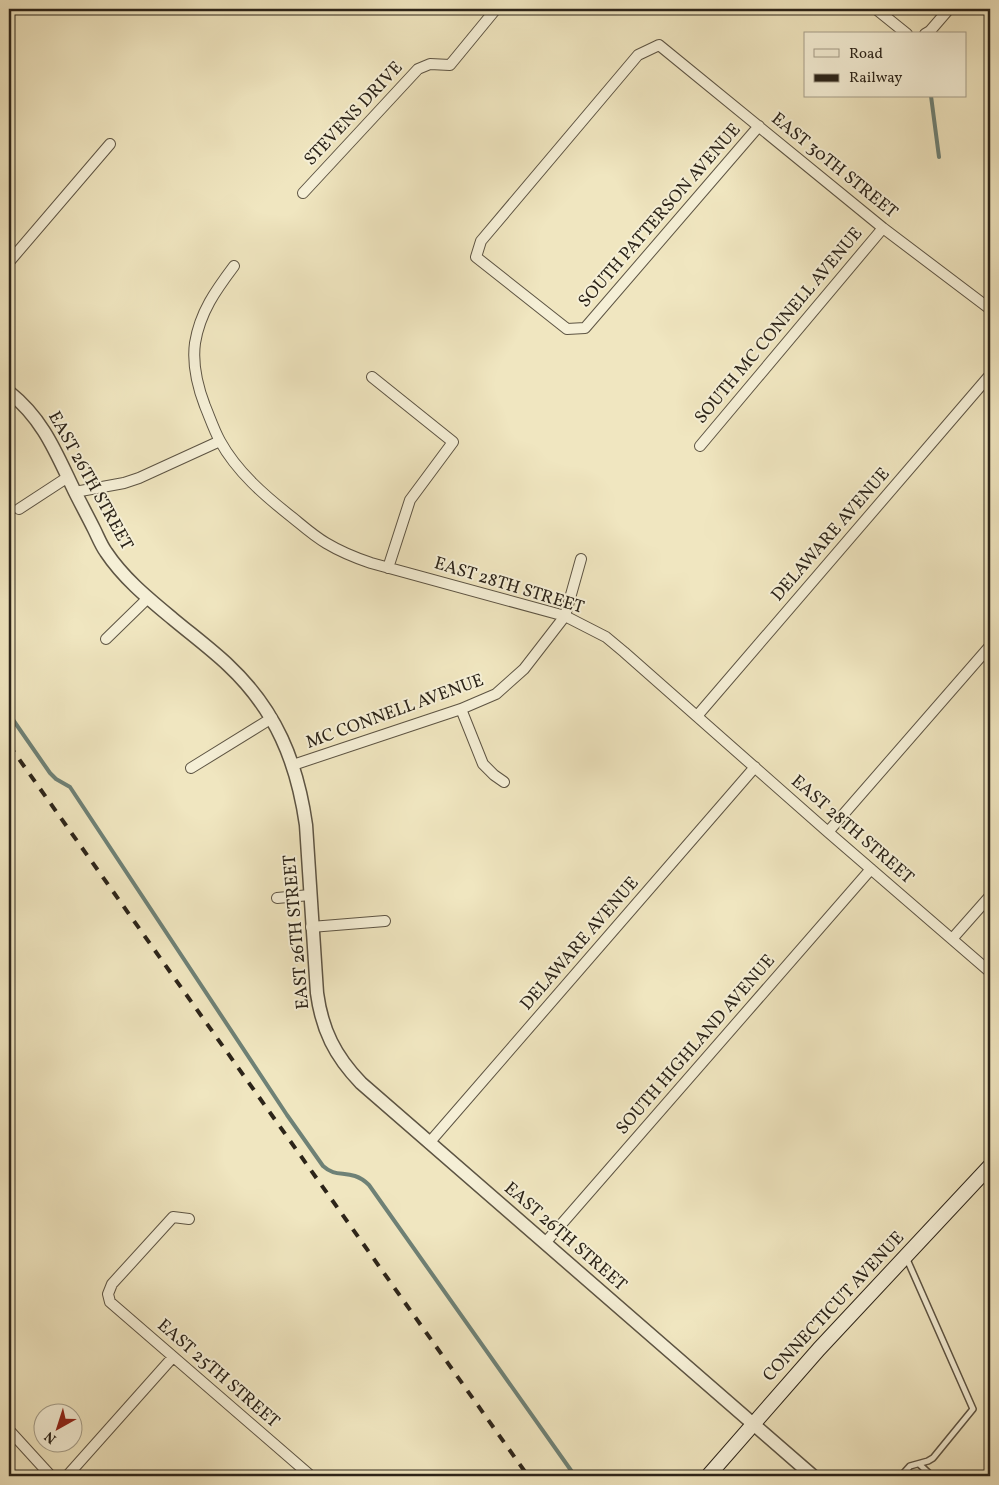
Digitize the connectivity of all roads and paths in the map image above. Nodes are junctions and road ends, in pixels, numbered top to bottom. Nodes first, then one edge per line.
1 (496, 9) edge
2 (876, 9) edge
3 (949, 9) edge
4 (905, 32) edge
5 (928, 32) edge
6 (759, 126) junction
7 (110, 144) dead end
8 (303, 193) dead end
9 (883, 228) junction
10 (9, 262) edge
11 (234, 266) dead end
12 (990, 309) edge
13 (585, 328) joint
14 (990, 375) edge
15 (372, 377) dead end
16 (9, 392) edge
17 (220, 441) junction
18 (700, 446) dead end
19 (68, 477) junction
20 (74, 492) junction
21 (18, 509) dead end
22 (581, 560) dead end
23 (388, 568) junction
24 (148, 598) junction
25 (565, 616) junction
26 (106, 639) dead end
27 (990, 646) edge
28 (461, 709) junction
29 (697, 716) junction
30 (272, 718) junction
31 (293, 765) junction
32 (755, 767) junction
33 (191, 768) dead end
34 (504, 782) dead end
35 (828, 832) junction
36 (871, 869) junction
37 (310, 895) junction
38 (990, 896) edge
39 (277, 898) dead end
40 (385, 921) dead end
41 (312, 927) junction
42 (952, 939) junction
43 (990, 972) edge
44 (429, 1143) junction
45 (990, 1166) edge
46 (189, 1219) dead end
47 (545, 1243) junction
48 (906, 1256) junction
49 (173, 1357) junction
50 (754, 1424) junction
51 (9, 1430) edge
52 (919, 1464) junction
53 (51, 1476) edge
54 (67, 1476) edge
55 (312, 1476) edge
56 (708, 1476) edge
57 (813, 1476) edge
58 (901, 1476) edge
59 (932, 1476) edge

1 - 8 street, STEVENS DRIVE
2 - 4 street
3 - 5 street
6 - 9 street, EAST 30TH STREET
6 - 13 street, SOUTH PATTERSON AVENUE
6 - 13 street, EAST 30TH STREET
7 - 10 street
9 - 12 street, EAST 30TH STREET
9 - 18 street, SOUTH MC CONNELL AVENUE
11 - 17 street, EAST 28TH STREET
14 - 29 street, DELAWARE AVENUE
15 - 23 street
16 - 19 street, EAST 26TH STREET
17 - 20 street
17 - 23 street, EAST 28TH STREET
19 - 20 street, EAST 26TH STREET
19 - 21 street
20 - 24 street, EAST 26TH STREET
22 - 25 street, MC CONNELL AVENUE
23 - 25 street, EAST 28TH STREET
24 - 26 street
24 - 30 street, EAST 26TH STREET
25 - 28 street, MC CONNELL AVENUE
25 - 29 street, EAST 28TH STREET
27 - 35 street
28 - 31 street, MC CONNELL AVENUE
28 - 34 street
29 - 32 street, EAST 28TH STREET
30 - 31 street, EAST 26TH STREET
30 - 33 street
31 - 37 street, EAST 26TH STREET
32 - 35 street, EAST 28TH STREET
32 - 44 street, DELAWARE AVENUE
35 - 36 street, EAST 28TH STREET
36 - 42 street, EAST 28TH STREET
36 - 47 street, SOUTH HIGHLAND AVENUE
37 - 39 street
37 - 41 street, EAST 26TH STREET
38 - 42 street
40 - 41 street
41 - 44 street, EAST 26TH STREET
42 - 43 street, EAST 28TH STREET
44 - 47 street, EAST 26TH STREET
45 - 48 main road, CONNECTICUT AVENUE
46 - 49 street, EAST 25TH STREET
47 - 50 street, EAST 26TH STREET
48 - 50 main road, CONNECTICUT AVENUE
48 - 52 lane
49 - 54 street
49 - 55 street, EAST 25TH STREET
50 - 56 main road, CONNECTICUT AVENUE
50 - 57 street, EAST 26TH STREET
51 - 53 street
52 - 58 lane
52 - 59 lane

